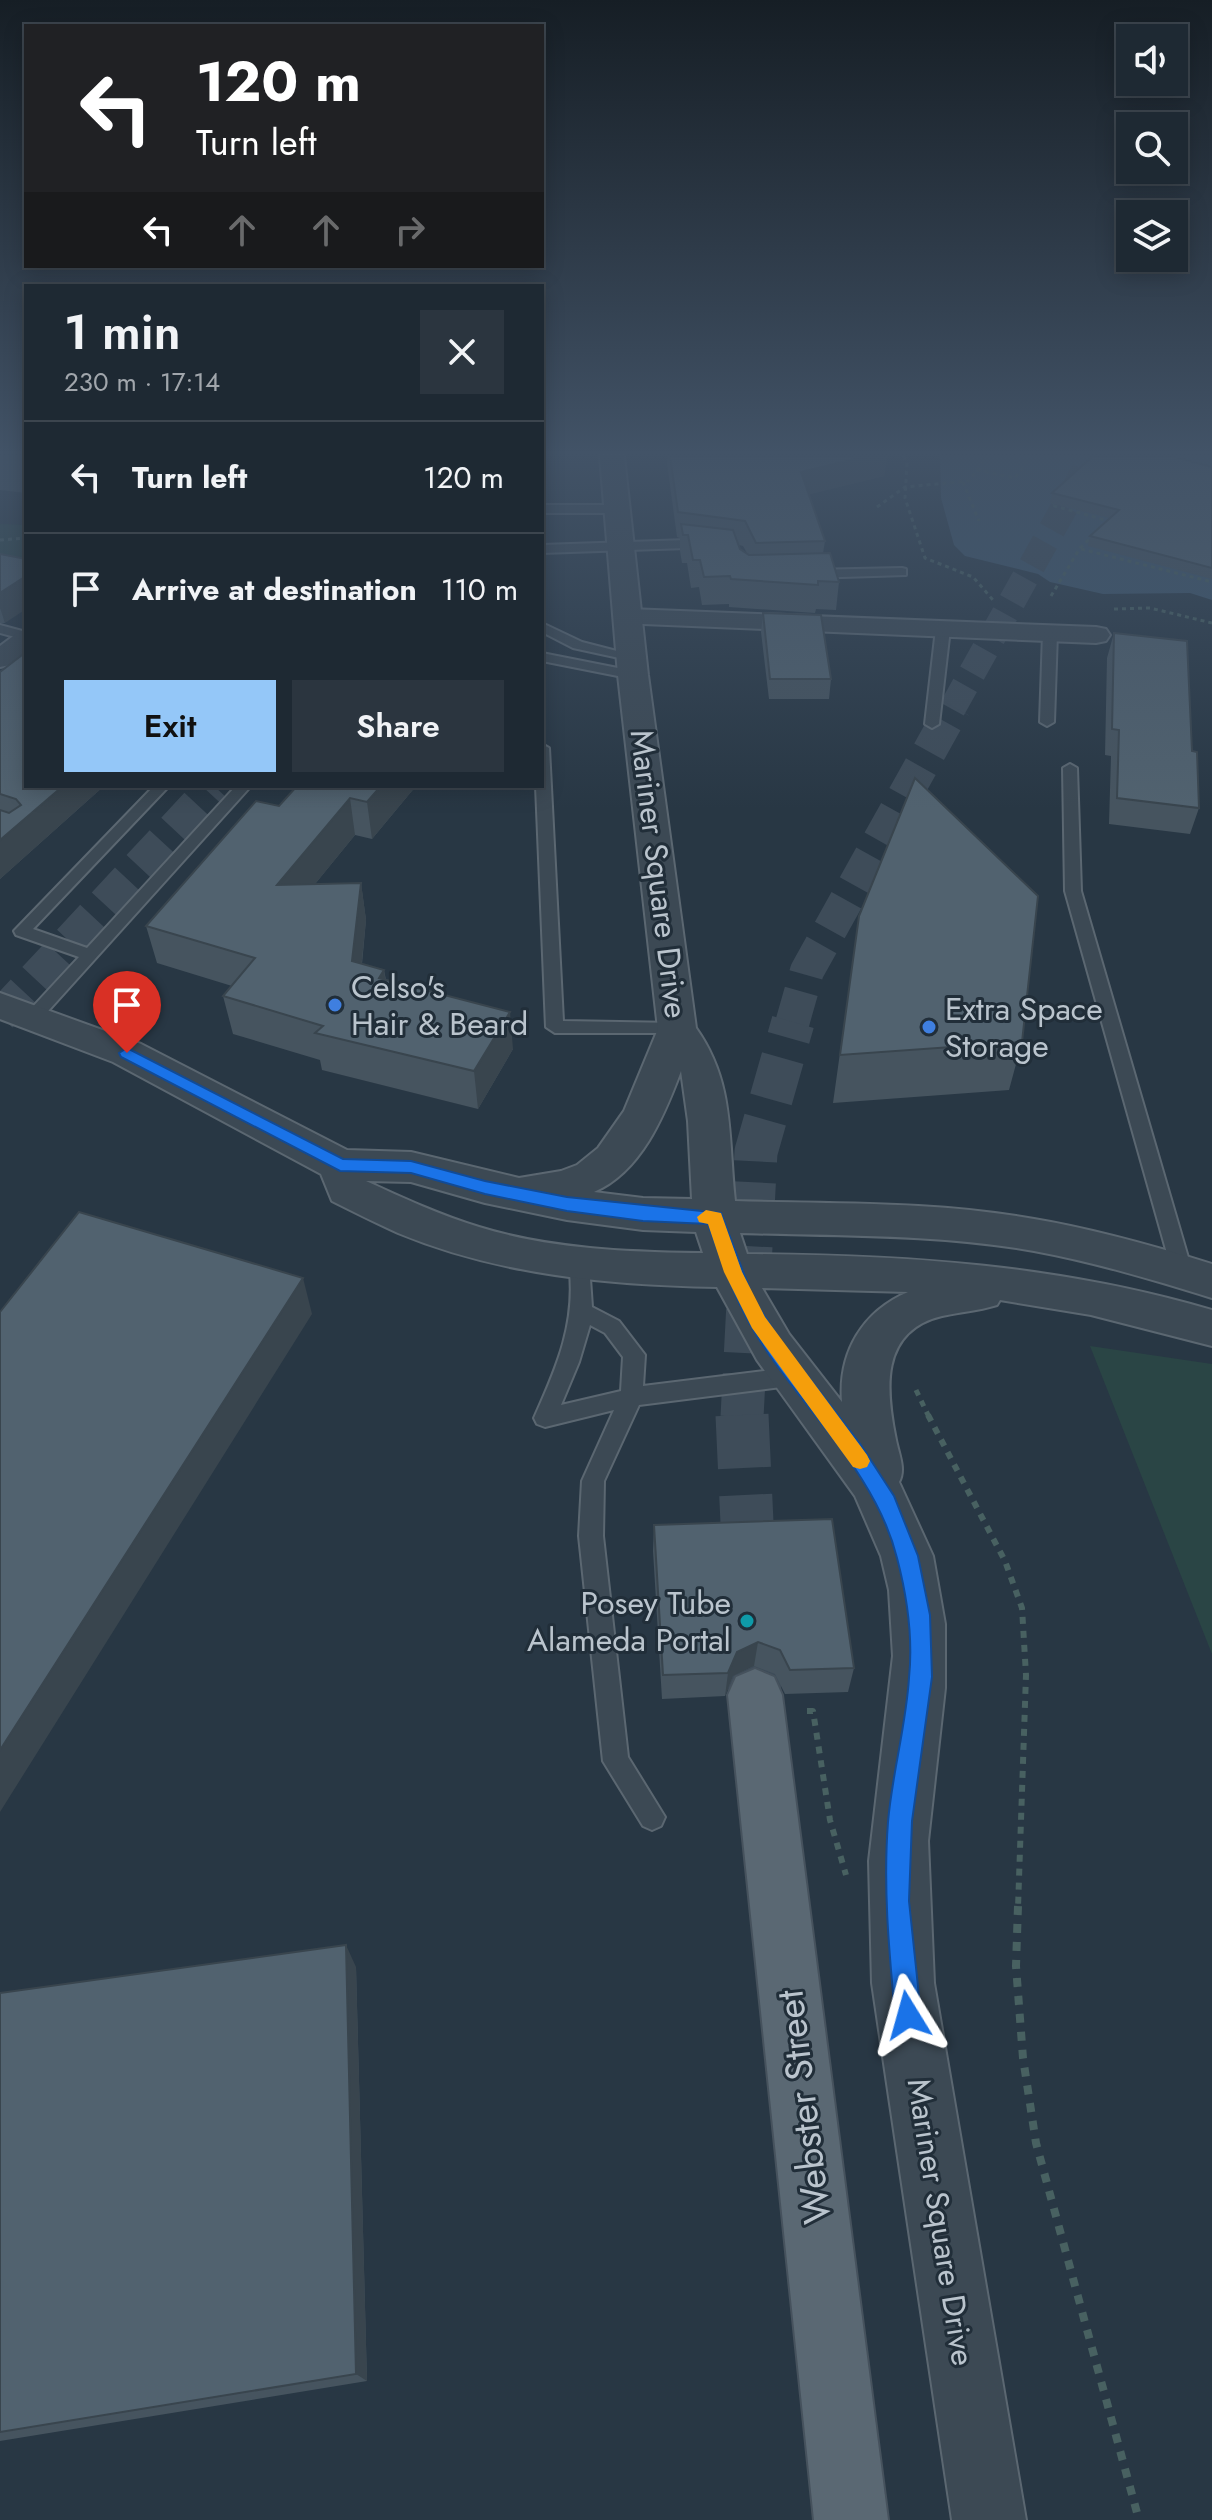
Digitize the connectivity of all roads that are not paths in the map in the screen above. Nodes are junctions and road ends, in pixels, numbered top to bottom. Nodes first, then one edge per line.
1 (624, 574) edge
2 (794, 574) edge
3 (816, 574) edge
4 (629, 617) junction
5 (544, 628) edge
6 (0, 629) edge
7 (943, 629) junction
8 (1050, 633) junction
9 (1096, 635) dead end
10 (13, 652) edge
11 (544, 657) edge
12 (633, 666) junction
13 (1047, 722) dead end
14 (932, 724) dead end
15 (1070, 768) dead end
16 (160, 788) edge
17 (242, 788) edge
18 (544, 788) edge
19 (90, 955) junction
20 (17, 1011) edge
21 (677, 1029) junction
22 (340, 1165) junction
23 (485, 1187) junction
24 (715, 1217) junction
25 (579, 1264) junction
26 (733, 1272) junction
27 (1197, 1276) edge
28 (1015, 1286) junction
29 (582, 1311) junction
30 (1212, 1328) edge
31 (797, 1376) junction
32 (631, 1398) junction
33 (886, 1502) junction
34 (778, 1703) tunnel mouth
35 (652, 1817) dead end
36 (851, 2520) edge
37 (989, 2520) edge

1 - 4 street, Mariner Square Drive
2 - 3 lane
4 - 7 street
4 - 12 street, Mariner Square Drive
5 - 12 lane
6 - 10 lane
7 - 8 street
7 - 14 lane
8 - 9 street
8 - 13 lane
11 - 12 lane
12 - 21 street, Mariner Square Drive
15 - 27 lane
16 - 19 lane
17 - 19 lane
18 - 21 lane
19 - 20 lane
20 - 22 street
21 - 23 street
21 - 24 street, Mariner Square Drive
22 - 23 street
22 - 25 street
23 - 24 street
24 - 26 street, Mariner Square Drive
24 - 27 street
25 - 26 street
25 - 29 lane
26 - 28 street
26 - 31 street, Mariner Square Drive
28 - 30 street
28 - 33 street
29 - 32 lane
29 - 32 lane
31 - 32 lane
31 - 33 street, Mariner Square Drive
32 - 35 lane
33 - 37 street, Mariner Square Drive
34 - 36 main road, Webster Street

